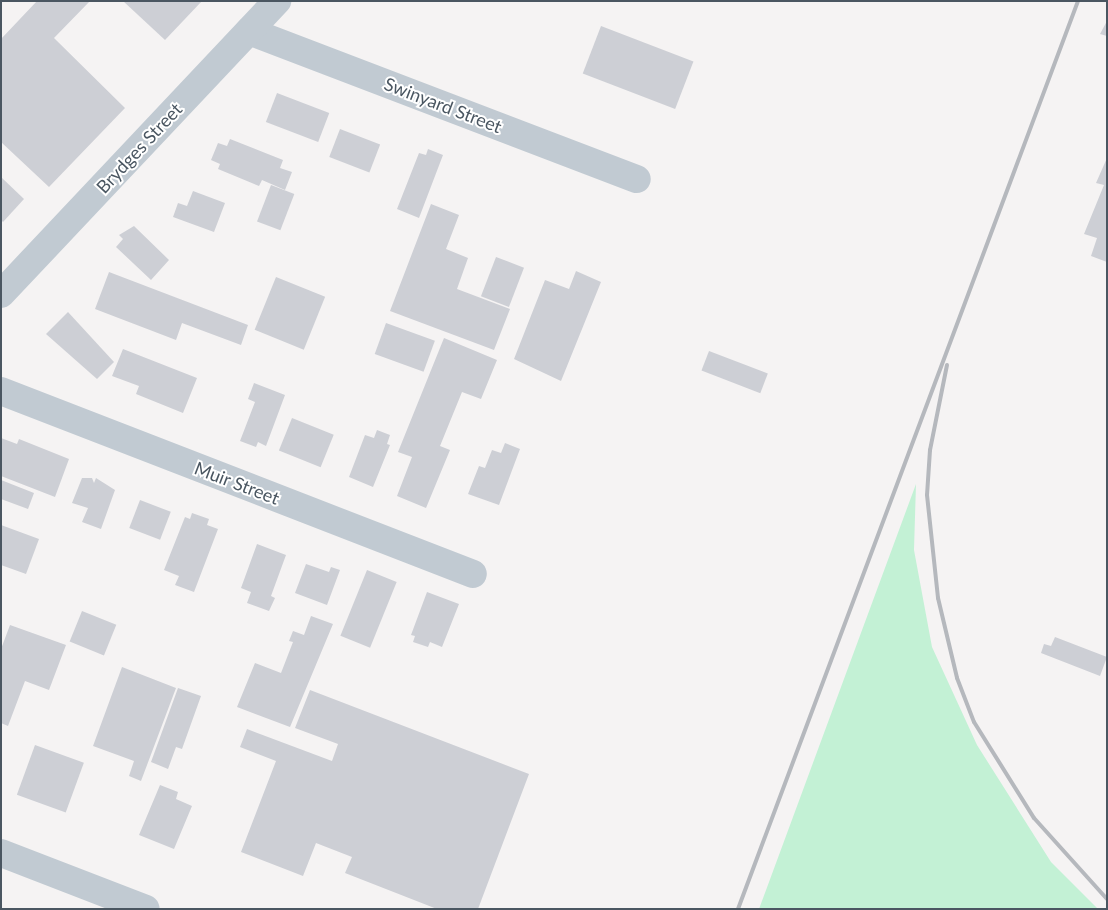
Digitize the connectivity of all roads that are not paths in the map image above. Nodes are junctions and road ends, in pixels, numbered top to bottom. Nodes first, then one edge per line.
1 (277, 1) edge
2 (249, 31) junction
3 (637, 178) dead end
4 (1, 294) edge
5 (1, 391) edge
6 (472, 574) dead end
7 (1, 853) edge
8 (146, 909) edge

1 - 2 street, Brydges Street
2 - 3 street, Swinyard Street
2 - 4 street, Brydges Street
5 - 6 street, Muir Street
7 - 8 street

